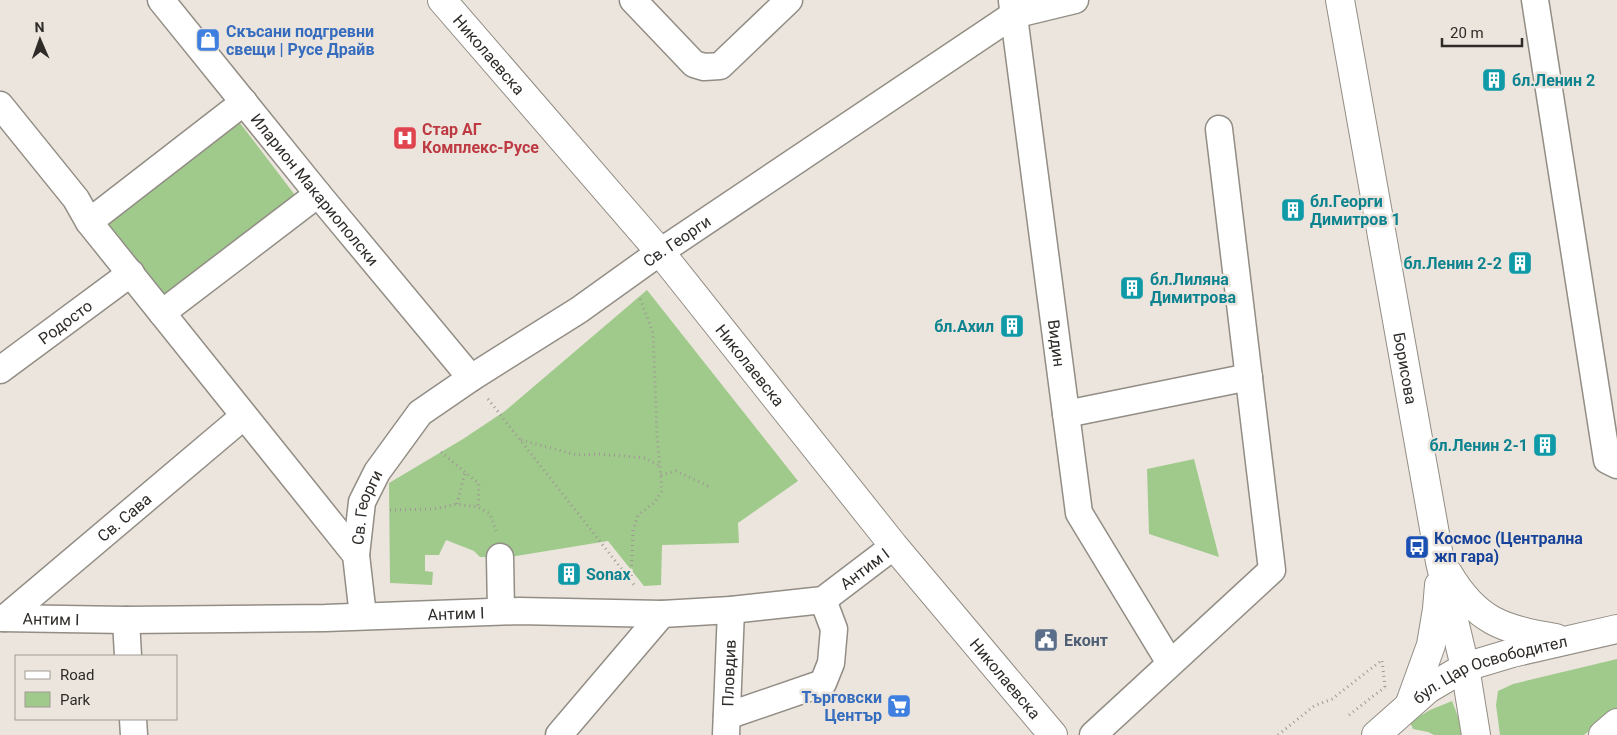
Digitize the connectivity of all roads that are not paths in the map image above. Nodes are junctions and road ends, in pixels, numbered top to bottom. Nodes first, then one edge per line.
1 (160, 0) edge
2 (442, 0) edge
3 (633, 0) edge
4 (789, 0) edge
5 (1075, 0) edge
6 (1340, 0) edge
7 (1535, 0) edge
8 (1009, 5) edge
9 (244, 102) junction
10 (0, 105) edge
11 (1219, 129) dead end
12 (318, 194) junction
13 (89, 222) junction
14 (660, 252) junction
15 (132, 273) junction
16 (162, 313) junction
17 (0, 370) edge
18 (1249, 377) junction
19 (471, 378) junction
20 (1066, 414) junction
21 (244, 416) junction
22 (1617, 465) edge
23 (362, 502) junction
24 (330, 524) junction
25 (894, 546) junction
26 (356, 556) junction
27 (500, 557) road end
28 (1440, 562) junction
29 (823, 600) junction
30 (731, 610) junction
31 (501, 611) junction
32 (662, 614) junction
33 (363, 616) junction
34 (3, 618) edge
35 (126, 620) junction
36 (1617, 629) edge
37 (1568, 640) junction
38 (128, 655) edge
39 (1170, 663) junction
40 (1465, 667) junction
41 (1410, 704) junction
42 (132, 720) edge
43 (1617, 724) edge
44 (727, 726) edge
45 (134, 735) edge
46 (559, 735) edge
47 (1052, 735) edge
48 (1092, 735) edge
49 (1376, 735) edge
50 (1476, 735) edge
51 (1603, 735) edge

1 - 9 street, Иларион Макариополски
2 - 14 main road, Николаевска
3 - 4 street
5 - 8 street, Св. Георги
6 - 28 main road, Борисова
7 - 22 street
8 - 14 street, Св. Георги
8 - 20 street, Видин
9 - 12 street, Иларион Макариополски
9 - 13 street
10 - 13 street
11 - 18 street
12 - 16 street
12 - 19 street, Иларион Макариополски
13 - 15 street
14 - 19 street, Св. Георги
14 - 25 main road, Николаевска
15 - 16 street
15 - 17 street, Родосто
16 - 21 street
18 - 20 street
18 - 39 street
19 - 23 street, Св. Георги
20 - 39 street, Видин
21 - 24 street
21 - 34 street, Св. Сава
23 - 24 street
23 - 26 street, Св. Георги
24 - 26 street
25 - 29 street, Антим I
25 - 47 main road, Николаевска
26 - 33 street, Св. Георги
27 - 31 street
28 - 37 main road
28 - 40 main road, Борисова
28 - 41 main road
29 - 30 street, Антим I
29 - 44 street
30 - 32 street, Антим I
30 - 44 street, Пловдив
31 - 32 street, Антим I
31 - 33 street, Антим I
32 - 46 street
33 - 35 street, Антим I
34 - 35 street, Антим I
35 - 38 street
36 - 37 main road, бул. Цар Освободител
37 - 40 main road, бул. Цар Освободител
39 - 48 street
40 - 41 main road, бул. Цар Освободител
40 - 50 main road, Борисова
41 - 49 main road, бул. Цар Освободител
42 - 45 street
43 - 51 main road

